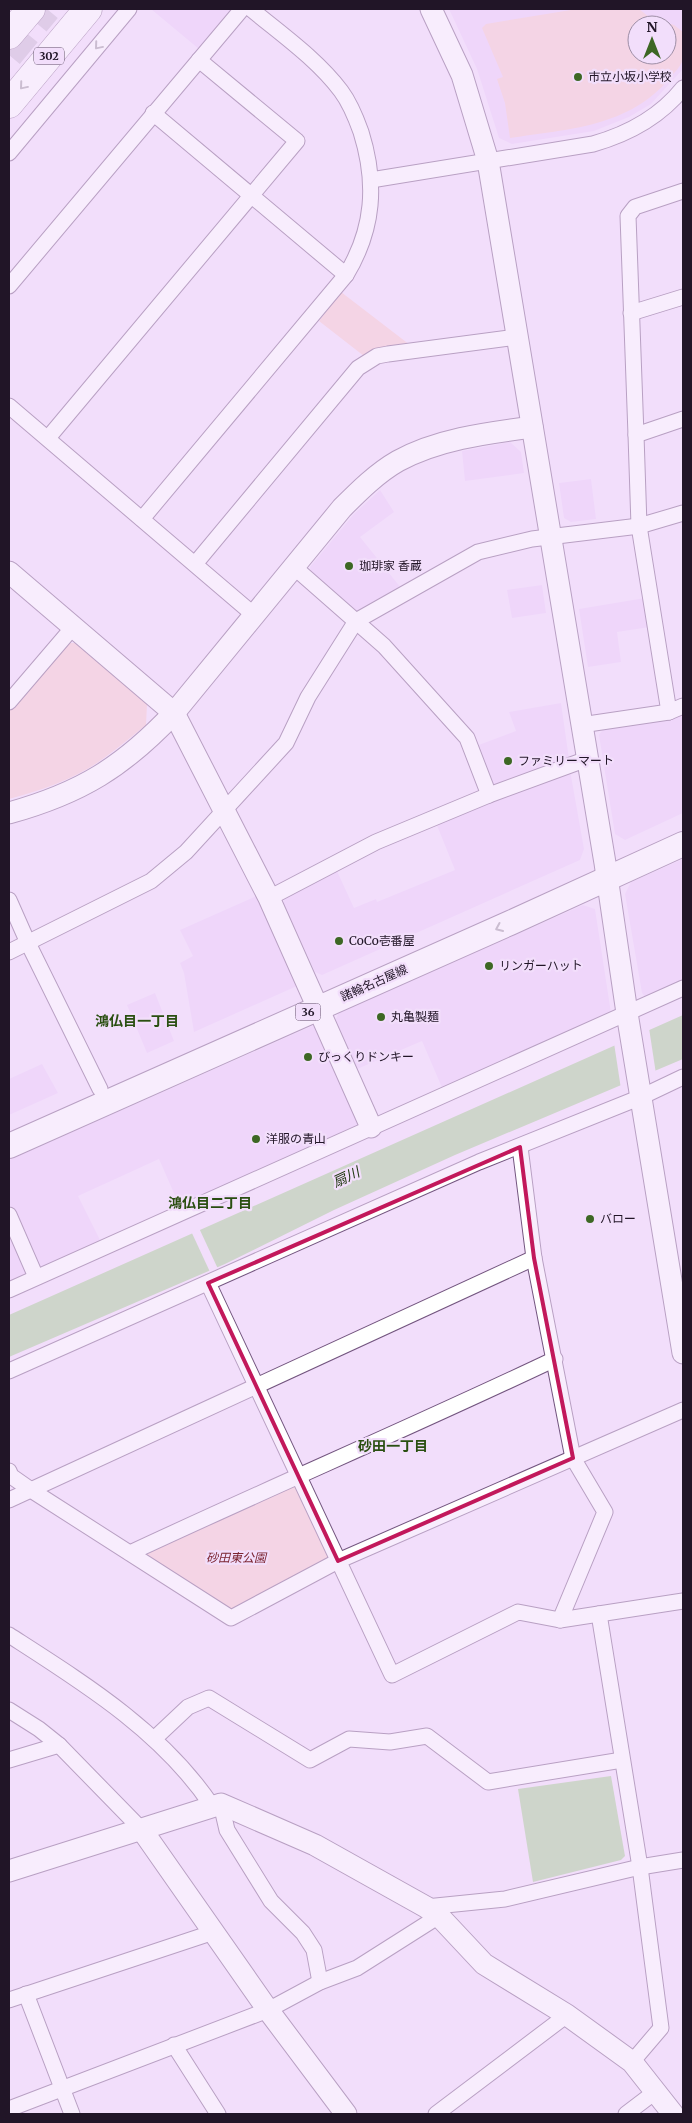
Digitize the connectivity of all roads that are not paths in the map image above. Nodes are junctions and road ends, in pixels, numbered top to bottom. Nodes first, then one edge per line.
1 (31, 9) edge
2 (88, 9) edge
3 (130, 9) edge
4 (242, 9) edge
5 (251, 9) edge
6 (430, 9) edge
7 (9, 35) edge
8 (199, 60) junction
9 (683, 88) edge
10 (9, 104) edge
11 (153, 113) junction
12 (9, 153) edge
13 (488, 161) junction
14 (371, 180) junction
15 (683, 191) edge
16 (251, 196) junction
17 (346, 275) junction
18 (9, 286) edge
19 (683, 297) edge
20 (631, 313) junction
21 (517, 337) junction
22 (9, 406) edge
23 (683, 419) edge
24 (532, 427) junction
25 (636, 434) junction
26 (48, 438) junction
27 (683, 513) edge
28 (142, 519) junction
29 (638, 526) junction
30 (549, 537) junction
31 (195, 564) junction
32 (294, 567) junction
33 (9, 572) edge
34 (254, 615) junction
35 (356, 621) junction
36 (74, 626) junction
37 (9, 702) edge
38 (683, 706) edge
39 (669, 712) junction
40 (174, 713) junction
41 (581, 725) junction
42 (587, 759) junction
43 (489, 795) junction
44 (224, 810) junction
45 (9, 812) edge
46 (683, 828) edge
47 (683, 844) edge
48 (606, 870) junction
49 (270, 898) junction
50 (9, 900) edge
51 (28, 943) junction
52 (9, 952) edge
53 (683, 988) edge
54 (316, 1001) junction
55 (629, 1021) junction
56 (683, 1077) edge
57 (100, 1089) junction
58 (639, 1089) junction
59 (371, 1127) junction
60 (9, 1129) edge
61 (9, 1146) edge
62 (520, 1147) junction
63 (9, 1215) edge
64 (534, 1258) junction
65 (36, 1277) junction
66 (208, 1283) junction
67 (9, 1290) edge
68 (683, 1353) edge
69 (555, 1359) junction
70 (9, 1372) edge
71 (256, 1385) junction
72 (683, 1410) edge
73 (573, 1458) junction
74 (9, 1471) edge
75 (298, 1475) junction
76 (31, 1490) junction
77 (9, 1500) edge
78 (130, 1553) junction
79 (338, 1561) junction
80 (683, 1601) edge
81 (599, 1614) junction
82 (560, 1620) junction
83 (9, 1635) edge
84 (9, 1710) edge
85 (154, 1739) junction
86 (59, 1744) junction
87 (9, 1760) edge
88 (622, 1760) junction
89 (216, 1805) junction
90 (142, 1830) junction
91 (683, 1860) edge
92 (640, 1867) junction
93 (9, 1871) edge
94 (433, 1912) junction
95 (214, 1932) junction
96 (320, 1982) junction
97 (26, 1994) junction
98 (9, 2000) edge
99 (268, 2010) junction
100 (568, 2015) junction
101 (174, 2045) junction
102 (632, 2062) junction
103 (62, 2088) junction
104 (655, 2092) junction
105 (9, 2109) edge
106 (72, 2114) edge
107 (218, 2114) edge
108 (346, 2114) edge
109 (436, 2114) edge
110 (626, 2114) edge
111 (672, 2114) edge

1 - 7 highway
2 -> 10 highway, 302
3 -> 12 street
4 - 8 street
5 - 14 street
6 - 13 street
8 - 11 street
8 - 16 street
9 - 13 street
11 - 16 street
11 - 18 street
13 - 14 street
13 - 21 street
14 - 17 street
15 - 20 street
16 - 17 street
16 - 26 street
17 - 28 street
19 - 20 street
20 - 25 street
21 - 24 street
21 - 31 street
22 - 26 street
23 - 25 street
24 - 30 street
24 - 32 street
25 - 29 street
26 - 28 street
27 - 29 street
28 - 31 street
29 - 30 street
29 - 39 street
30 - 35 street
30 - 41 street
31 - 34 street
32 - 34 street
32 - 35 street
33 - 36 street
34 - 40 street
35 - 43 street
35 - 44 street
36 - 37 street
36 - 40 street
38 - 39 street
39 - 41 street
40 - 44 street
40 - 45 street
41 - 42 street
42 - 43 street
42 - 48 street
43 - 49 street
44 - 49 street
44 - 51 street
46 - 48 main road, 諸輪名古屋線 / 36
47 - 48 main road, 諸輪名古屋線 / 36
48 - 54 main road, 諸輪名古屋線 / 36
48 - 55 street
49 - 54 street
50 - 51 street
51 - 52 street
51 - 57 street
53 - 55 street
54 - 57 main road, 諸輪名古屋線 / 36
54 - 59 street
54 - 61 main road, 諸輪名古屋線 / 36
55 - 58 street
55 - 59 street
56 - 58 street
57 - 60 main road, 諸輪名古屋線 / 36
58 - 62 street
58 - 68 street
59 - 65 street
62 - 64 street
62 - 66 street
63 - 65 street
64 - 69 street
64 - 71 street
65 - 67 street
66 - 70 street
66 - 71 street
69 - 73 street
69 - 75 street
71 - 75 street
71 - 76 street
72 - 73 street
73 - 79 street
73 - 82 street
74 - 76 street
75 - 78 street
75 - 79 street
76 - 77 street
76 - 78 street
78 - 79 street
79 - 82 street
80 - 81 street
81 - 82 street
81 - 88 street
83 - 85 street
84 - 86 street
85 - 88 street
85 - 89 street
86 - 87 street
86 - 90 street
88 - 92 street
89 - 90 street
89 - 94 street
89 - 96 street
90 - 93 street
90 - 95 street
91 - 92 street
92 - 94 street
92 - 102 street
94 - 96 street
94 - 100 street
95 - 97 street
95 - 99 street
96 - 99 street
97 - 98 street
97 - 103 street
99 - 101 street
99 - 108 street
100 - 102 street
100 - 109 street
101 - 103 street
101 - 107 street
102 - 104 street
103 - 105 street
103 - 106 street
104 - 110 street
104 - 111 street

